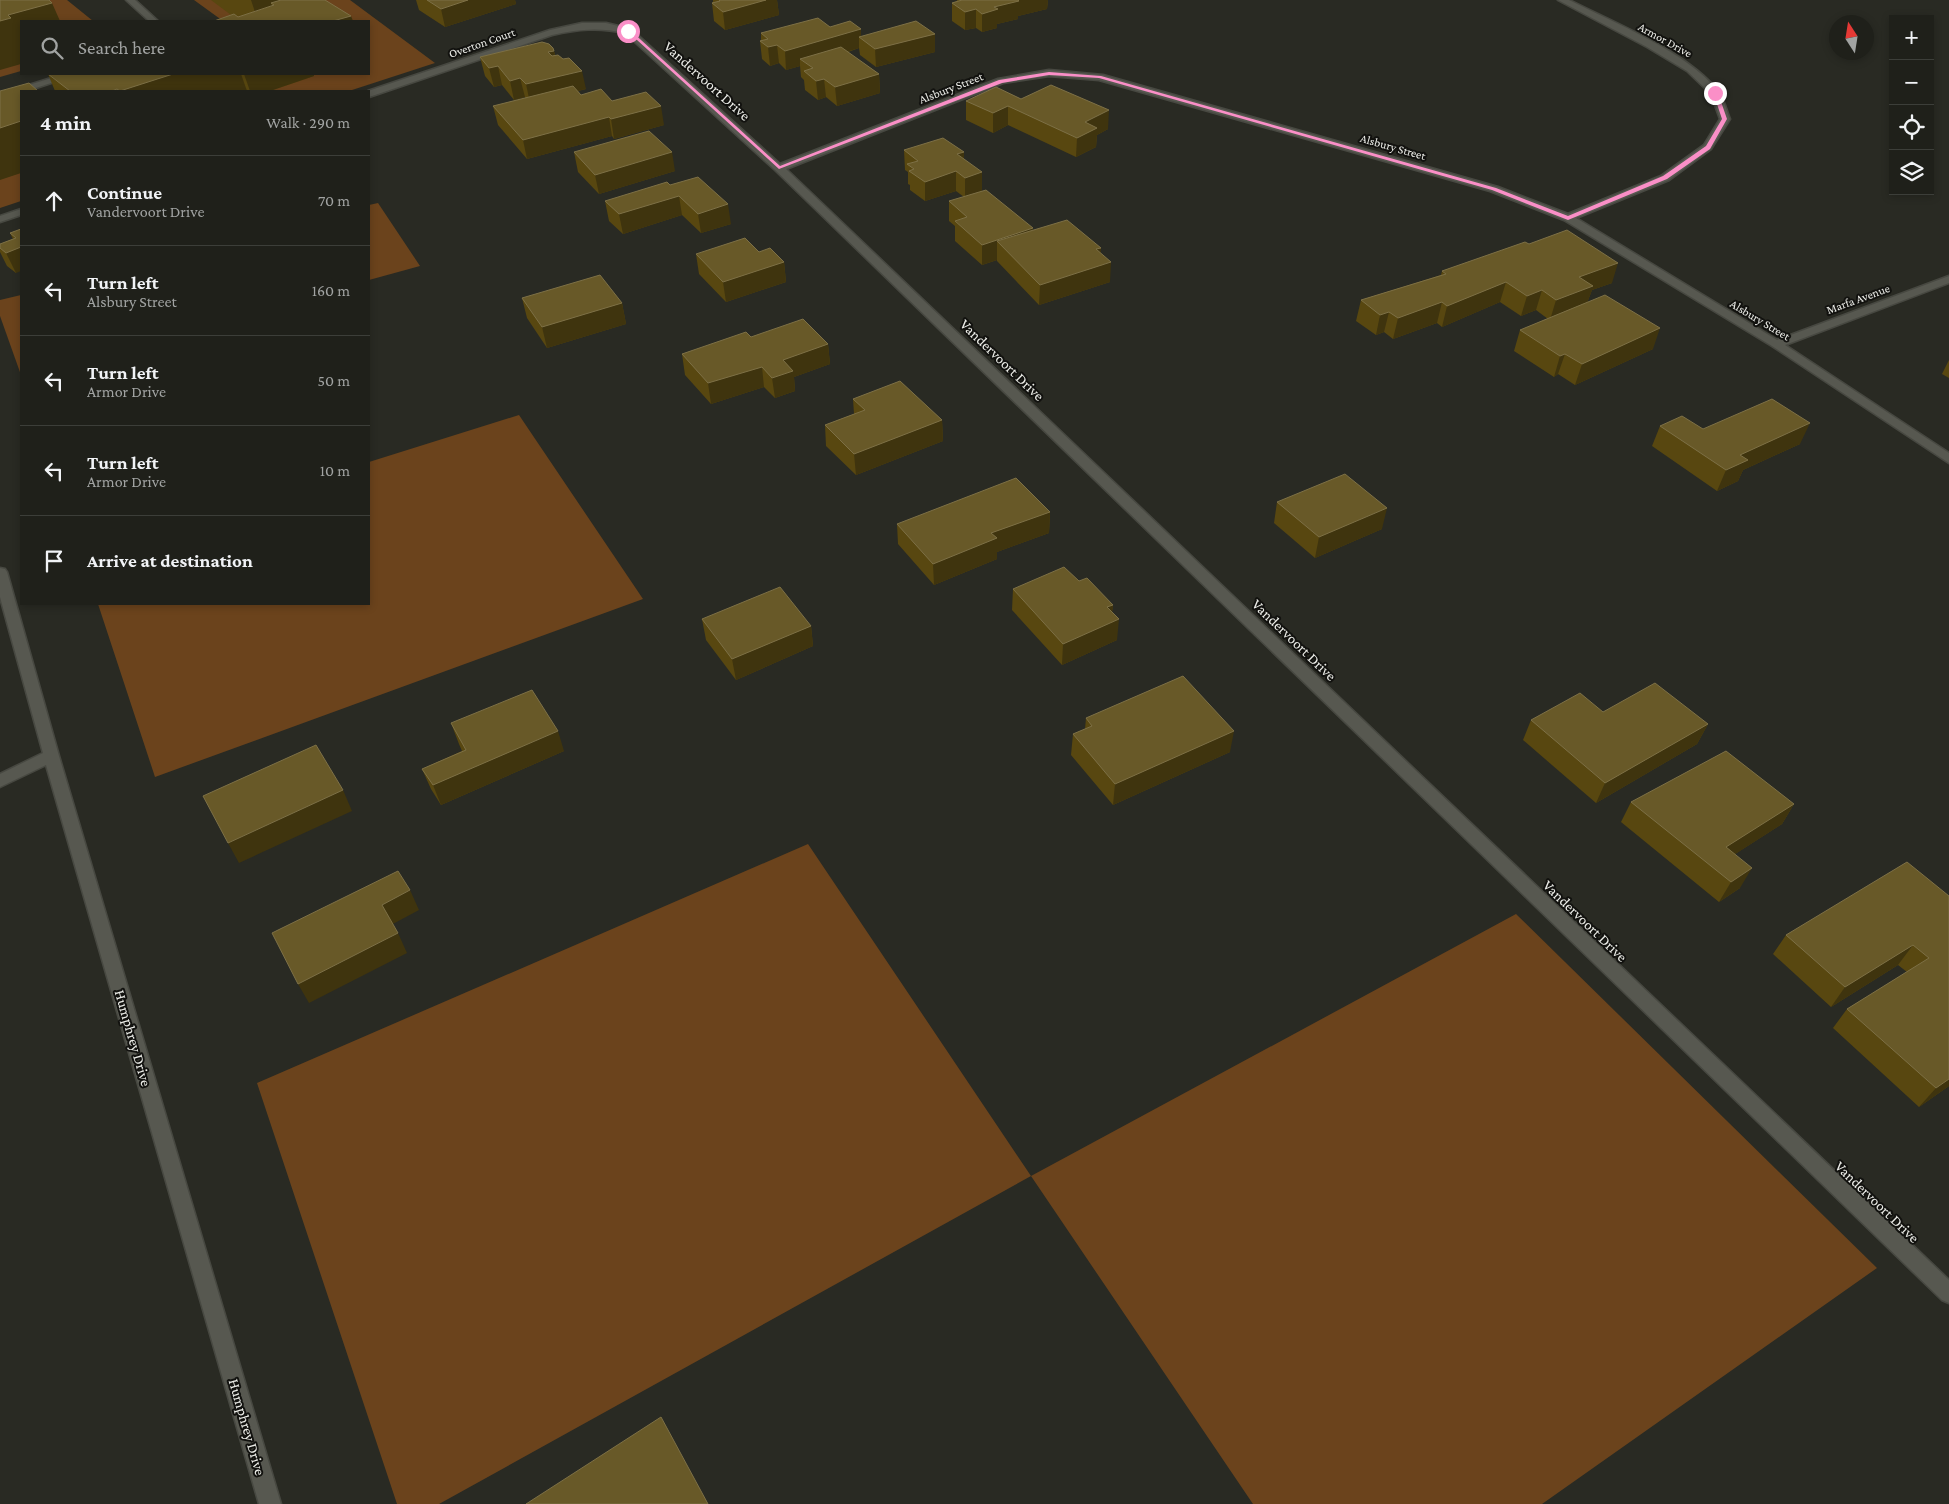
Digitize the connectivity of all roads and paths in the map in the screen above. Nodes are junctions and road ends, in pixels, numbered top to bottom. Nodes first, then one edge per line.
1 (130, 0) edge
2 (1562, 0) edge
3 (153, 20) edge
4 (606, 26) joint
5 (70, 75) edge
6 (22, 90) edge
7 (20, 91) edge
8 (370, 94) edge
9 (0, 97) edge
10 (779, 168) junction
11 (20, 212) edge
12 (1568, 218) junction
13 (0, 219) edge
14 (1949, 280) edge
15 (1776, 344) junction
16 (1949, 460) edge
17 (0, 572) edge
18 (50, 756) junction
19 (0, 781) edge
20 (1948, 1290) edge
21 (270, 1504) edge

1 - 3 street
2 - 12 street, Armor Drive
4 - 8 street, Overton Court
4 - 10 street, Vandervoort Drive
5 - 6 street
7 - 9 street
10 - 12 street, Alsbury Street
10 - 20 street, Vandervoort Drive
11 - 13 street
12 - 15 street, Alsbury Street
14 - 15 street, Marfa Avenue
15 - 16 street, Alsbury Street
17 - 18 street, Humphrey Drive
18 - 19 street
18 - 21 street, Humphrey Drive

